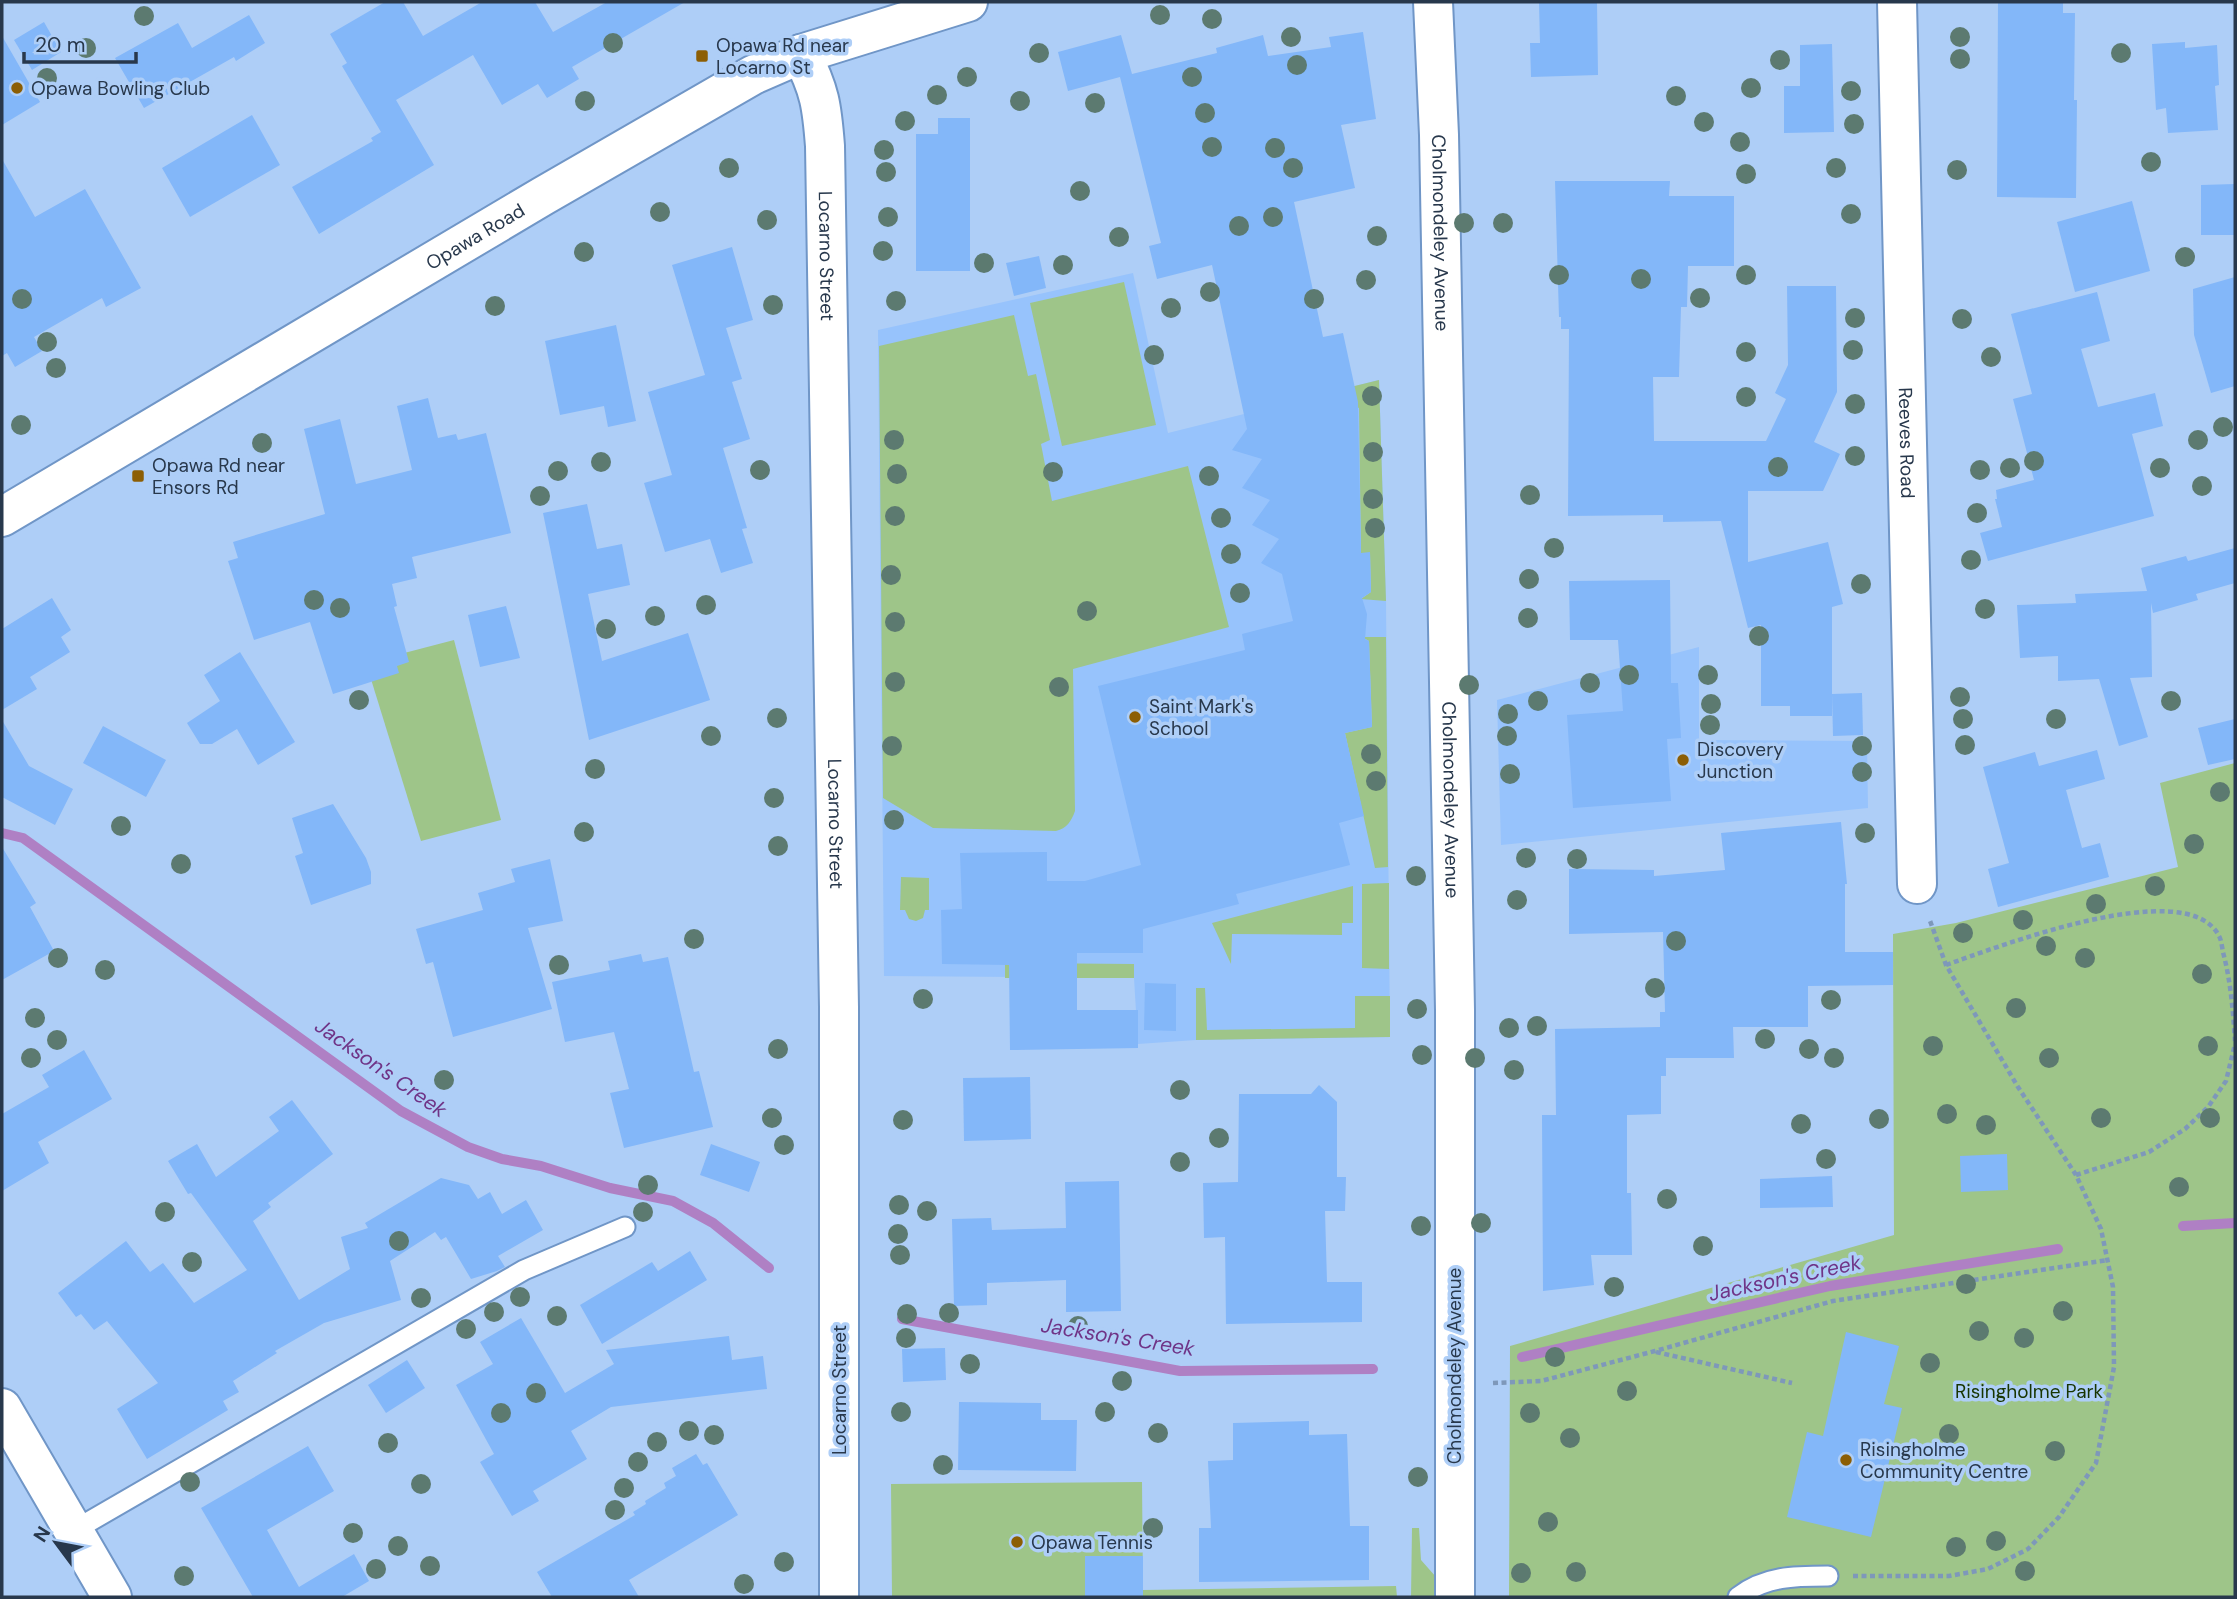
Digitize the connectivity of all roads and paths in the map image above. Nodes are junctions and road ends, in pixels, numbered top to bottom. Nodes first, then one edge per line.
1 (968, 2) edge
2 (1433, 2) edge
3 (1897, 2) edge
4 (801, 54) junction
5 (5, 509) edge
6 (1917, 884) joint
7 (1945, 965) junction
8 (2235, 1043) edge
9 (2076, 1175) junction
10 (625, 1227) dead end
11 (2108, 1260) junction
12 (1655, 1352) junction
13 (1792, 1383) dead end
14 (1454, 1384) junction
15 (2, 1408) edge
16 (74, 1531) junction
17 (1828, 1576) joint
18 (112, 1597) edge
19 (839, 1597) edge
20 (1455, 1597) edge
21 (1738, 1597) edge

1 - 4 street, Opawa Road
2 - 14 street, Cholmondeley Avenue
3 - 6 street, Reeves Road
4 - 5 street, Opawa Road
4 - 19 street, Locarno Street
6 - 7 path
7 - 8 path
7 - 9 path
8 - 9 path
9 - 11 path
10 - 16 lane
11 - 12 path
11 - 17 path
12 - 13 path
12 - 14 path
14 - 20 street, Cholmondeley Avenue
15 - 16 street
16 - 18 street
17 - 21 lane

